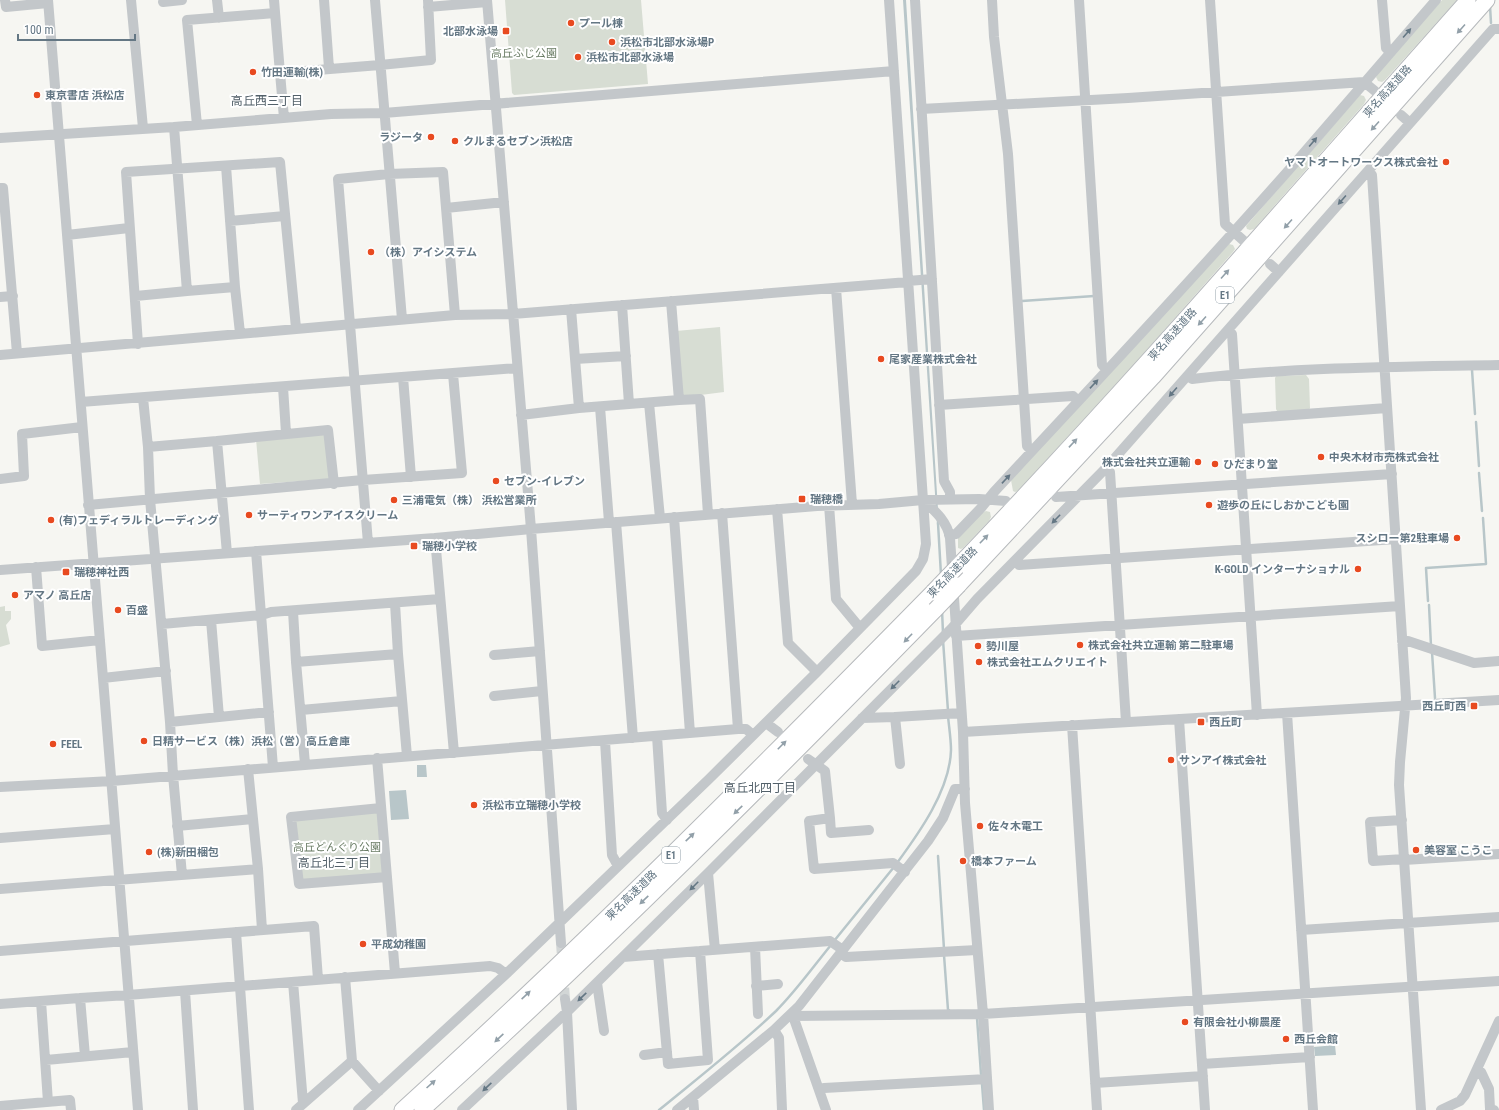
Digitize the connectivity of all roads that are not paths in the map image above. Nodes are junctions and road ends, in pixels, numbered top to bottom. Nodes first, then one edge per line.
1 (5, 0) edge
2 (131, 0) edge
3 (182, 0) edge
4 (217, 0) edge
5 (274, 0) edge
6 (324, 0) edge
7 (375, 0) edge
8 (890, 0) edge
9 (915, 0) edge
10 (992, 0) edge
11 (1079, 0) edge
12 (1210, 0) edge
13 (1382, 0) edge
14 (1436, 0) edge
15 (1468, 0) edge
16 (1487, 0) edge
17 (48, 1) edge
18 (487, 1) edge
19 (163, 2) dead end
20 (428, 4) edge
21 (275, 13) junction
22 (219, 18) junction
23 (1499, 29) edge
24 (1390, 52) junction
25 (380, 65) junction
26 (329, 68) junction
27 (894, 71) junction
28 (280, 73) junction
29 (1364, 82) junction
30 (1216, 92) junction
31 (1375, 92) dead end
32 (1085, 100) junction
33 (496, 104) junction
34 (1002, 105) junction
35 (920, 109) junction
36 (384, 112) junction
37 (1401, 115) dead end
38 (284, 118) junction
39 (1410, 123) junction
40 (196, 125) junction
41 (174, 127) junction
42 (143, 128) junction
43 (58, 134) junction
44 (0, 138) edge
45 (226, 166) junction
46 (177, 169) junction
47 (1368, 171) junction
48 (389, 174) junction
49 (0, 188) edge
50 (504, 202) junction
51 (446, 208) junction
52 (285, 216) junction
53 (230, 220) junction
54 (129, 228) junction
55 (1233, 231) junction
56 (67, 235) junction
57 (1244, 241) dead end
58 (1270, 264) dead end
59 (1279, 272) junction
60 (930, 279) junction
61 (911, 281) junction
62 (235, 287) junction
63 (836, 288) junction
64 (187, 291) junction
65 (13, 296) junction
66 (136, 296) junction
67 (0, 297) edge
68 (671, 301) junction
69 (622, 305) junction
70 (571, 309) junction
71 (513, 314) junction
72 (455, 315) junction
73 (402, 319) junction
74 (350, 324) junction
75 (296, 328) junction
76 (1228, 330) junction
77 (240, 333) junction
78 (138, 344) junction
79 (76, 349) junction
80 (17, 353) junction
81 (0, 355) edge
82 (626, 356) junction
83 (575, 359) junction
84 (1499, 365) edge
85 (1385, 367) junction
86 (517, 368) junction
87 (1108, 369) junction
88 (453, 374) junction
89 (1235, 374) junction
90 (1188, 375) junction
91 (403, 377) junction
92 (354, 381) junction
93 (283, 387) junction
94 (143, 398) junction
95 (1024, 399) junction
96 (678, 400) junction
97 (1078, 401) junction
98 (81, 402) junction
99 (649, 403) junction
100 (629, 404) junction
101 (939, 405) junction
102 (600, 407) junction
103 (579, 408) junction
104 (1387, 408) junction
105 (521, 415) junction
106 (1238, 419) junction
107 (82, 427) junction
108 (286, 433) junction
109 (218, 441) junction
110 (148, 447) junction
111 (1032, 451) junction
112 (1106, 468) junction
113 (1392, 474) junction
114 (411, 477) junction
115 (0, 479) edge
116 (364, 480) junction
117 (334, 484) junction
118 (1242, 484) junction
119 (221, 493) junction
120 (1112, 494) junction
121 (1079, 496) junction
122 (1056, 497) dead end
123 (150, 499) junction
124 (946, 500) junction
125 (987, 500) junction
126 (1006, 501) dead end
127 (928, 502) junction
128 (852, 504) junction
129 (88, 505) junction
130 (829, 505) junction
131 (777, 509) junction
132 (722, 513) junction
133 (708, 514) junction
134 (674, 517) junction
135 (660, 518) junction
136 (613, 522) junction
137 (531, 529) junction
138 (949, 535) junction
139 (435, 538) junction
140 (1396, 539) junction
141 (368, 543) junction
142 (1246, 550) junction
143 (256, 551) junction
144 (226, 553) junction
145 (156, 558) junction
146 (1116, 559) junction
147 (1015, 561) junction
148 (93, 563) junction
149 (36, 567) junction
150 (0, 570) edge
151 (440, 599) junction
152 (394, 603) junction
153 (1400, 606) junction
154 (293, 611) junction
155 (262, 615) junction
156 (1250, 616) junction
157 (211, 620) junction
158 (162, 624) junction
159 (1120, 624) junction
160 (860, 628) junction
161 (954, 629) junction
162 (100, 640) junction
163 (1402, 641) junction
164 (540, 650) junction
165 (398, 654) junction
166 (494, 655) dead end
167 (1499, 661) edge
168 (296, 662) junction
169 (166, 671) junction
170 (817, 672) junction
171 (103, 678) junction
172 (542, 691) junction
173 (494, 696) dead end
174 (1499, 700) edge
175 (402, 701) junction
176 (1406, 706) junction
177 (301, 710) junction
178 (269, 712) junction
179 (955, 713) junction
180 (1287, 713) junction
181 (1257, 714) junction
182 (220, 717) junction
183 (895, 717) junction
184 (862, 718) junction
185 (1179, 719) junction
186 (170, 722) junction
187 (1126, 722) junction
188 (766, 723) junction
189 (1072, 725) junction
190 (738, 729) junction
191 (778, 732) dead end
192 (963, 732) junction
193 (690, 733) junction
194 (754, 735) junction
195 (657, 736) junction
196 (633, 738) junction
197 (605, 741) junction
198 (547, 745) junction
199 (454, 753) junction
200 (407, 756) junction
201 (377, 758) junction
202 (812, 762) junction
203 (305, 764) junction
204 (900, 764) dead end
205 (273, 767) junction
206 (248, 769) junction
207 (173, 775) junction
208 (112, 780) junction
209 (0, 788) edge
210 (965, 789) junction
211 (381, 808) junction
212 (830, 818) junction
213 (253, 819) junction
214 (667, 820) junction
215 (1402, 820) junction
216 (177, 826) junction
217 (116, 829) junction
218 (869, 830) dead end
219 (0, 838) edge
220 (1499, 854) edge
221 (1404, 859) junction
222 (618, 866) junction
223 (900, 868) junction
224 (258, 869) junction
225 (708, 873) junction
226 (182, 875) junction
227 (387, 877) junction
228 (118, 879) junction
229 (0, 889) edge
230 (1499, 917) edge
231 (560, 922) junction
232 (1408, 923) junction
233 (262, 930) junction
234 (1301, 930) junction
235 (236, 932) junction
236 (124, 940) junction
237 (561, 943) tunnel mouth
238 (755, 947) junction
239 (714, 950) junction
240 (841, 950) junction
241 (977, 950) junction
242 (0, 951) edge
243 (700, 951) junction
244 (658, 954) junction
245 (623, 957) junction
246 (395, 973) junction
247 (506, 974) junction
248 (345, 977) junction
249 (318, 979) junction
250 (1499, 980) edge
251 (293, 982) junction
252 (597, 983) junction
253 (778, 984) dead end
254 (240, 986) junction
255 (756, 986) junction
256 (1413, 986) junction
257 (185, 991) junction
258 (1305, 993) junction
259 (128, 996) junction
260 (80, 998) junction
261 (564, 999) tunnel mouth
262 (1198, 1000) junction
263 (41, 1001) junction
264 (0, 1004) edge
265 (1090, 1007) junction
266 (567, 1012) junction
267 (758, 1014) dead end
268 (983, 1014) junction
269 (792, 1015) junction
270 (1499, 1020) edge
271 (774, 1030) junction
272 (604, 1031) dead end
273 (133, 1052) junction
274 (667, 1052) junction
275 (644, 1055) dead end
276 (85, 1056) junction
277 (1310, 1057) junction
278 (46, 1060) junction
279 (352, 1061) junction
280 (1202, 1064) junction
281 (1477, 1071) junction
282 (1203, 1076) junction
283 (987, 1079) junction
284 (1095, 1084) junction
285 (819, 1090) junction
286 (380, 1091) junction
287 (693, 1097) junction
288 (48, 1102) junction
289 (0, 1106) edge
290 (299, 1107) edge
291 (71, 1110) edge
292 (138, 1110) edge
293 (193, 1110) edge
294 (249, 1110) edge
295 (358, 1110) edge
296 (402, 1110) edge
297 (422, 1110) edge
298 (462, 1110) edge
299 (572, 1110) edge
300 (677, 1110) edge
301 (694, 1110) edge
302 (782, 1110) edge
303 (826, 1110) edge
304 (989, 1110) edge
305 (1097, 1110) edge
306 (1205, 1110) edge
307 (1313, 1110) edge
308 (1421, 1110) edge
309 (1441, 1110) edge
310 (1494, 1110) edge

1 - 17 street
2 - 42 street
3 - 19 street
4 - 22 street
5 - 21 street
6 - 26 street
7 - 25 street
8 - 27 street
9 - 35 street
10 - 34 street
11 - 32 street
12 - 30 street
13 - 24 street
24 -> 14 street
296 -> 15 highway, 東名高速道路 / E1, bridge
16 -> 297 highway, 東名高速道路 / E1, bridge
17 - 43 street
18 - 20 street
18 - 33 street
20 - 25 street
21 - 22 street
21 - 28 street
22 - 40 street
23 - 39 street
24 - 29 street
25 - 26 street
25 - 36 street
26 - 28 street
27 - 33 street
27 - 61 street
28 - 38 street
29 - 30 street
29 - 31 street
55 -> 29 street
30 - 32 street
30 - 55 street
32 - 34 street
32 - 87 street
33 - 36 street
33 - 50 street
34 - 35 street
34 - 95 street
35 - 60 street
36 - 38 street
36 - 48 street
37 - 39 street
38 - 40 street
39 - 47 street
40 - 41 street
41 - 42 street
41 - 46 street
42 - 43 street
43 - 44 street
43 - 56 street
45 - 46 street
45 - 52 street
45 - 53 street
46 - 54 street
46 - 64 street
47 -> 59 street
47 - 85 street
48 - 51 street
48 - 73 street
48 - 74 street
49 - 65 street
50 - 51 street
50 - 71 street
51 - 72 street
52 - 53 street
52 - 75 street
53 - 62 street
54 - 56 street
54 - 66 street
55 - 57 street
55 - 87 street
56 - 79 street
58 - 59 street
59 - 76 street
60 - 61 street
60 - 101 street
61 - 63 street
61 - 127 street
62 - 64 street
62 - 77 street
63 - 68 street
63 - 128 street
64 - 66 street
65 - 67 street
65 - 80 street
66 - 78 street
68 - 69 street
68 - 96 street
69 - 70 street
69 - 82 street
70 - 71 street
70 - 83 street
71 - 72 street
71 - 86 street
72 - 73 street
73 - 74 street
74 - 75 street
74 - 92 street
75 - 77 street
76 - 89 street
76 - 90 street
77 - 78 street
78 - 79 street
79 - 80 street
79 - 98 street
80 - 81 street
82 - 83 street
82 - 100 street
83 - 103 street
84 - 85 street
85 - 89 street
85 - 104 street
86 - 88 street
86 - 105 street
97 -> 87 street
88 - 91 street
88 - 114 street
89 - 90 street
89 - 106 street
90 -> 112 street
91 - 92 street
91 - 114 street
92 - 93 street
92 - 116 street
93 - 94 street
93 - 108 street
94 - 98 street
94 - 110 street
95 - 97 street
95 - 101 street
95 - 111 street
96 - 99 street
96 - 133 street
97 - 111 street
98 - 107 street
99 - 100 street
99 - 135 street
100 - 102 street
101 - 124 street
102 - 103 street
102 - 136 street
103 - 105 street
104 - 106 street
104 - 113 street
105 - 137 street
106 - 118 street
107 - 115 street
107 - 129 street
108 - 109 street
108 - 117 street
109 - 110 street
109 - 119 street
110 - 123 street
125 -> 111 street
112 - 120 street
112 - 121 street
113 - 118 street
113 - 140 street
114 - 116 street
116 - 117 street
116 - 141 street
117 - 119 street
118 - 120 street
118 - 142 street
119 - 123 street
119 - 144 street
120 - 121 street
120 - 146 street
121 - 122 street
121 -> 147 street
123 - 129 street
123 - 145 street
124 - 125 street
124 - 127 street
125 - 126 street
125 - 138 street
127 - 128 street
127 - 138 street
127 - 160 street
128 - 130 street
129 - 148 street
130 - 131 street
130 - 160 street
131 - 132 street
131 - 170 street
132 - 133 street
132 - 190 street
133 - 134 street
134 - 135 street
134 - 193 street
135 - 136 street
136 - 137 street
136 - 196 street
137 - 139 street
137 - 164 street
138 - 161 street
139 - 141 street
139 - 151 street
140 - 142 street
140 - 153 street
141 - 143 street
142 - 146 street
142 - 156 street
143 - 144 street
143 - 155 street
144 - 145 street
145 - 148 street
145 - 158 street
146 - 147 street
146 - 159 street
147 - 161 street
148 - 149 street
148 - 162 street
149 - 150 street
149 - 162 street
151 - 152 street
151 - 199 street
152 - 154 street
152 - 165 street
153 - 156 street
153 - 163 street
154 - 155 street
154 - 168 street
155 - 157 street
155 - 178 street
156 - 159 street
156 - 181 street
157 - 158 street
157 - 182 street
158 - 169 street
159 - 161 street
159 - 187 street
160 - 170 street
161 - 179 street
161 -> 184 street
162 - 171 street
163 - 167 street
163 - 176 street
164 - 166 street
164 - 172 street
165 - 168 street
165 - 175 street
168 - 177 street
169 - 171 street
169 - 186 street
170 - 188 street
171 - 208 street
172 - 173 street
172 - 198 street
174 - 176 street
175 - 177 street
175 - 200 street
176 - 180 street
176 - 215 street
177 - 203 street
178 - 182 street
178 - 205 street
179 - 183 street
179 - 192 street
180 - 181 street
180 - 234 street
181 - 185 street
182 - 186 street
183 - 184 street
183 - 204 street
184 - 202 street
185 - 187 street
185 - 262 street
186 - 207 street
187 - 189 street
188 - 191 street
188 - 194 street
189 - 192 street
189 - 265 street
190 - 193 street
190 - 194 street
192 - 210 street
193 - 195 street
194 - 214 street
195 - 196 street
195 - 214 street
196 - 197 street
197 - 198 street
197 - 222 street
198 - 199 street
198 - 231 street
199 - 200 street
200 - 201 street
201 - 203 street
201 - 211 street
202 - 212 street
202 - 225 street
203 - 205 street
205 - 206 street
206 - 207 street
206 - 213 street
207 - 208 street
207 - 216 street
208 - 209 street
208 - 217 street
210 - 223 street
210 - 241 street
211 - 227 street
211 - 227 street
212 - 218 street
212 - 223 street
213 - 216 street
213 - 224 street
214 - 222 street
215 - 221 street
215 - 221 street
216 - 226 street
217 - 219 street
217 - 228 street
220 - 221 street
221 - 232 street
222 - 231 street
223 - 240 street
224 - 226 street
224 - 233 street
225 - 239 street
225 -> 245 street
226 - 228 street
227 - 246 street
228 - 229 street
228 - 236 street
230 - 232 street
231 - 237 street
231 - 247 street
232 - 234 street
232 - 256 street
233 - 235 street
233 - 249 street
234 - 258 street
235 - 236 street
235 - 254 street
236 - 242 street
236 - 259 street
238 - 239 street
238 - 240 street
238 - 255 street
239 - 243 street
240 - 241 street
240 - 269 street
241 - 268 street
243 - 244 street
243 - 274 street
244 - 245 street
244 - 274 street
245 - 252 street
246 - 247 street
246 - 248 street
247 - 286 street
248 - 249 street
248 - 279 street
249 - 251 street
250 - 256 street
251 - 254 street
251 - 290 street
252 -> 266 street
252 - 272 street
253 - 255 street
254 - 257 street
254 - 294 street
255 - 267 street
256 - 258 street
256 - 308 street
257 - 259 street
257 - 293 street
258 - 262 street
258 - 277 street
259 - 260 street
259 - 273 street
260 - 263 street
260 - 276 street
261 - 266 street
262 - 265 street
262 - 280 street
263 - 264 street
263 - 278 street
265 - 268 street
265 - 284 street
266 -> 298 street
266 - 299 street
268 - 269 street
268 - 283 street
269 - 271 street
269 - 285 street
270 - 281 street
271 - 287 street
271 - 302 street
273 - 276 street
273 - 292 street
274 - 275 street
276 - 278 street
277 - 280 street
277 - 307 street
278 - 288 street
279 - 286 street
279 - 290 street
280 - 282 street
281 - 309 street
281 - 310 street
282 - 284 street
282 - 306 street
283 - 285 street
283 - 304 street
284 - 305 street
285 - 303 street
286 - 295 street
287 - 300 street
287 - 301 street
288 - 289 street
288 - 291 street

